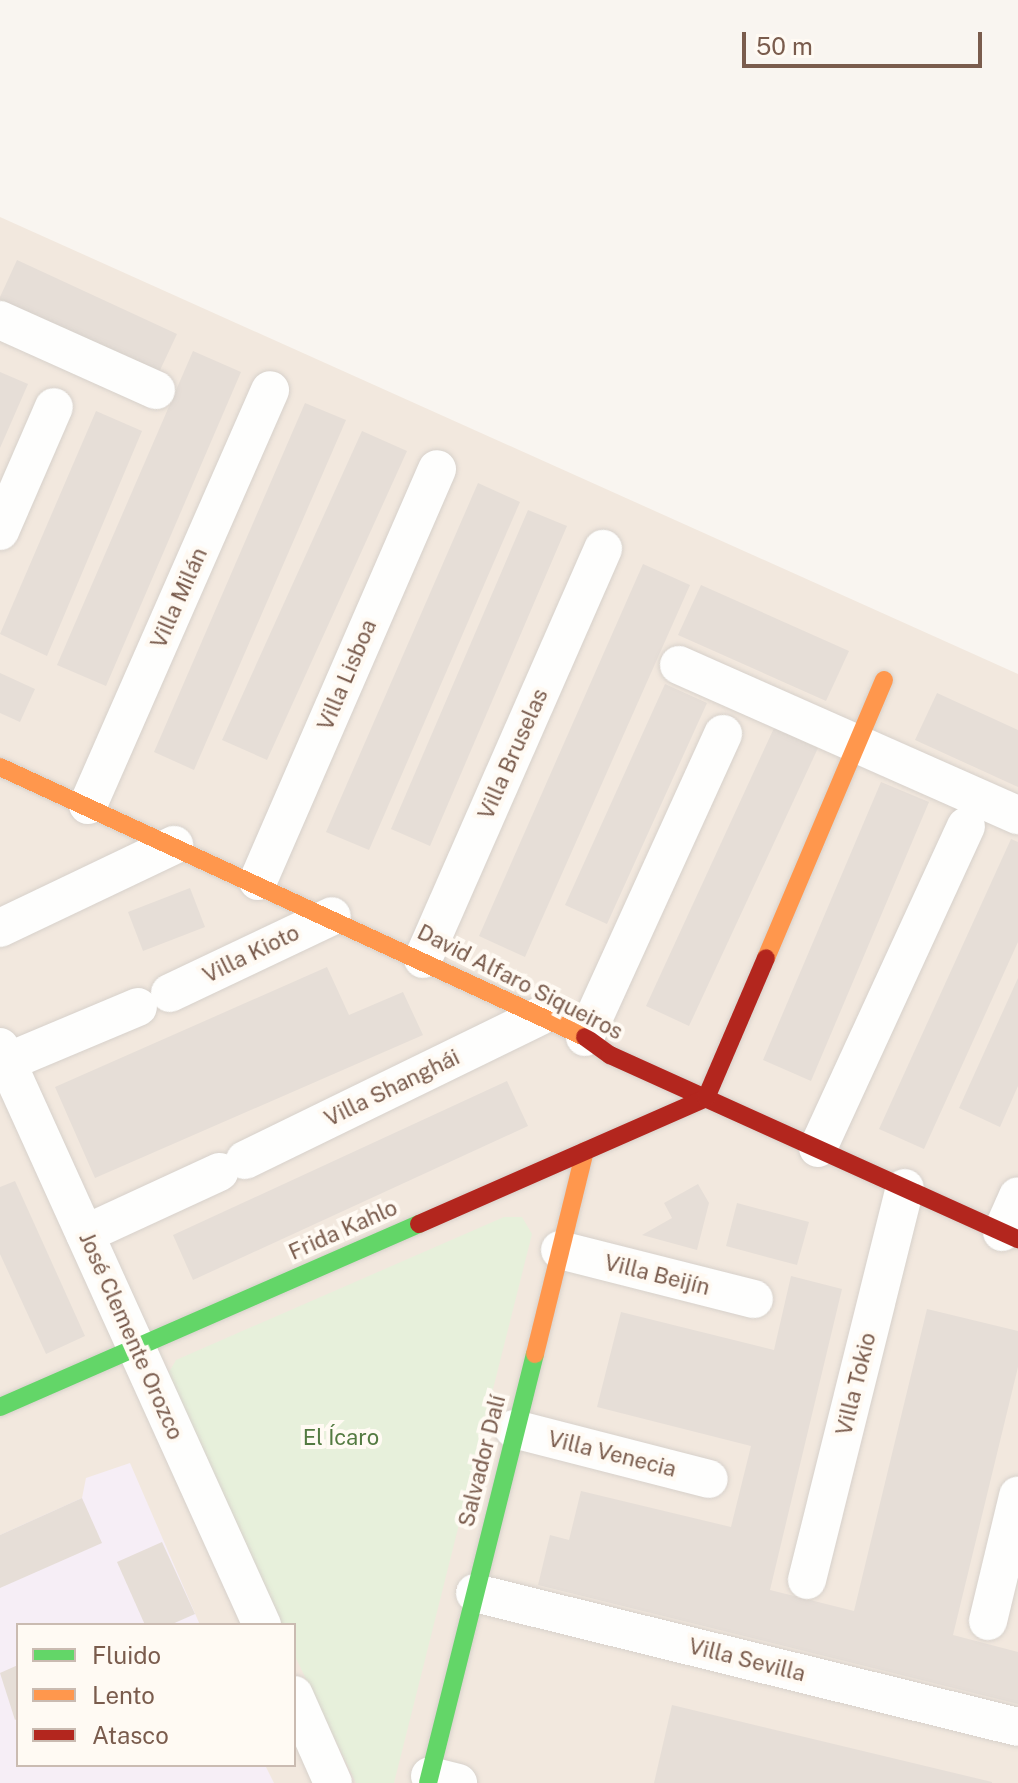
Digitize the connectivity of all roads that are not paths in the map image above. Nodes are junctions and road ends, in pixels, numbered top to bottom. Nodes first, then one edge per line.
1 (0, 320) edge
2 (156, 390) dead end
3 (270, 390) dead end
4 (54, 407) dead end
5 (437, 469) dead end
6 (0, 531) edge
7 (603, 549) dead end
8 (679, 665) dead end
9 (884, 680) dead end
10 (723, 734) dead end
11 (857, 744) junction
12 (0, 767) edge
13 (88, 805) junction
14 (1018, 815) edge
15 (966, 826) dead end
16 (174, 845) junction
17 (258, 881) junction
18 (332, 916) junction
19 (0, 928) edge
20 (423, 959) junction
21 (540, 1016) junction
22 (585, 1037) junction
23 (3, 1055) edge
24 (706, 1098) junction
25 (11, 1102) edge
26 (818, 1148) junction
27 (585, 1151) junction
28 (905, 1188) junction
29 (1018, 1196) edge
30 (85, 1234) junction
31 (1010, 1236) edge
32 (560, 1250) junction
33 (754, 1299) dead end
34 (136, 1347) junction
35 (0, 1407) edge
36 (514, 1429) junction
37 (709, 1479) dead end
38 (1018, 1496) edge
39 (807, 1580) dead end
40 (475, 1593) junction
41 (988, 1621) dead end
42 (261, 1623) edge
43 (296, 1700) edge
44 (1018, 1727) edge
45 (439, 1781) edge
46 (333, 1783) edge

1 - 2 street
3 - 13 street, Villa Milán
4 - 6 street
5 - 17 street, Villa Lisboa
7 - 20 street, Villa Bruselas
8 - 11 street
9 - 11 street
10 - 22 street
11 - 14 street
11 - 24 street
12 - 13 street, David Alfaro Siqueiros
13 - 16 street, David Alfaro Siqueiros
15 - 26 street
16 - 17 street, David Alfaro Siqueiros
16 - 19 street
17 - 18 street, David Alfaro Siqueiros
18 - 20 street, David Alfaro Siqueiros
18 - 23 street, Villa Kioto
20 - 21 street, David Alfaro Siqueiros
21 - 22 street, David Alfaro Siqueiros
21 - 30 street, Villa Shanghái
22 - 24 street, David Alfaro Siqueiros
23 - 25 street, José Clemente Orozco
24 - 26 street, David Alfaro Siqueiros
24 - 27 street, Frida Kahlo
25 - 30 street, José Clemente Orozco
26 - 28 street, David Alfaro Siqueiros
27 - 32 street, Salvador Dalí
27 - 34 street, Frida Kahlo
28 - 31 street, David Alfaro Siqueiros
28 - 39 street, Villa Tokio
29 - 31 street
30 - 34 street, José Clemente Orozco
32 - 33 street, Villa Beijín
32 - 36 street, Salvador Dalí
34 - 35 street, Frida Kahlo
34 - 42 street, José Clemente Orozco
36 - 37 street, Villa Venecia
36 - 40 street, Salvador Dalí
38 - 41 street
40 - 44 street, Villa Sevilla
40 - 45 street, Salvador Dalí
43 - 46 street

